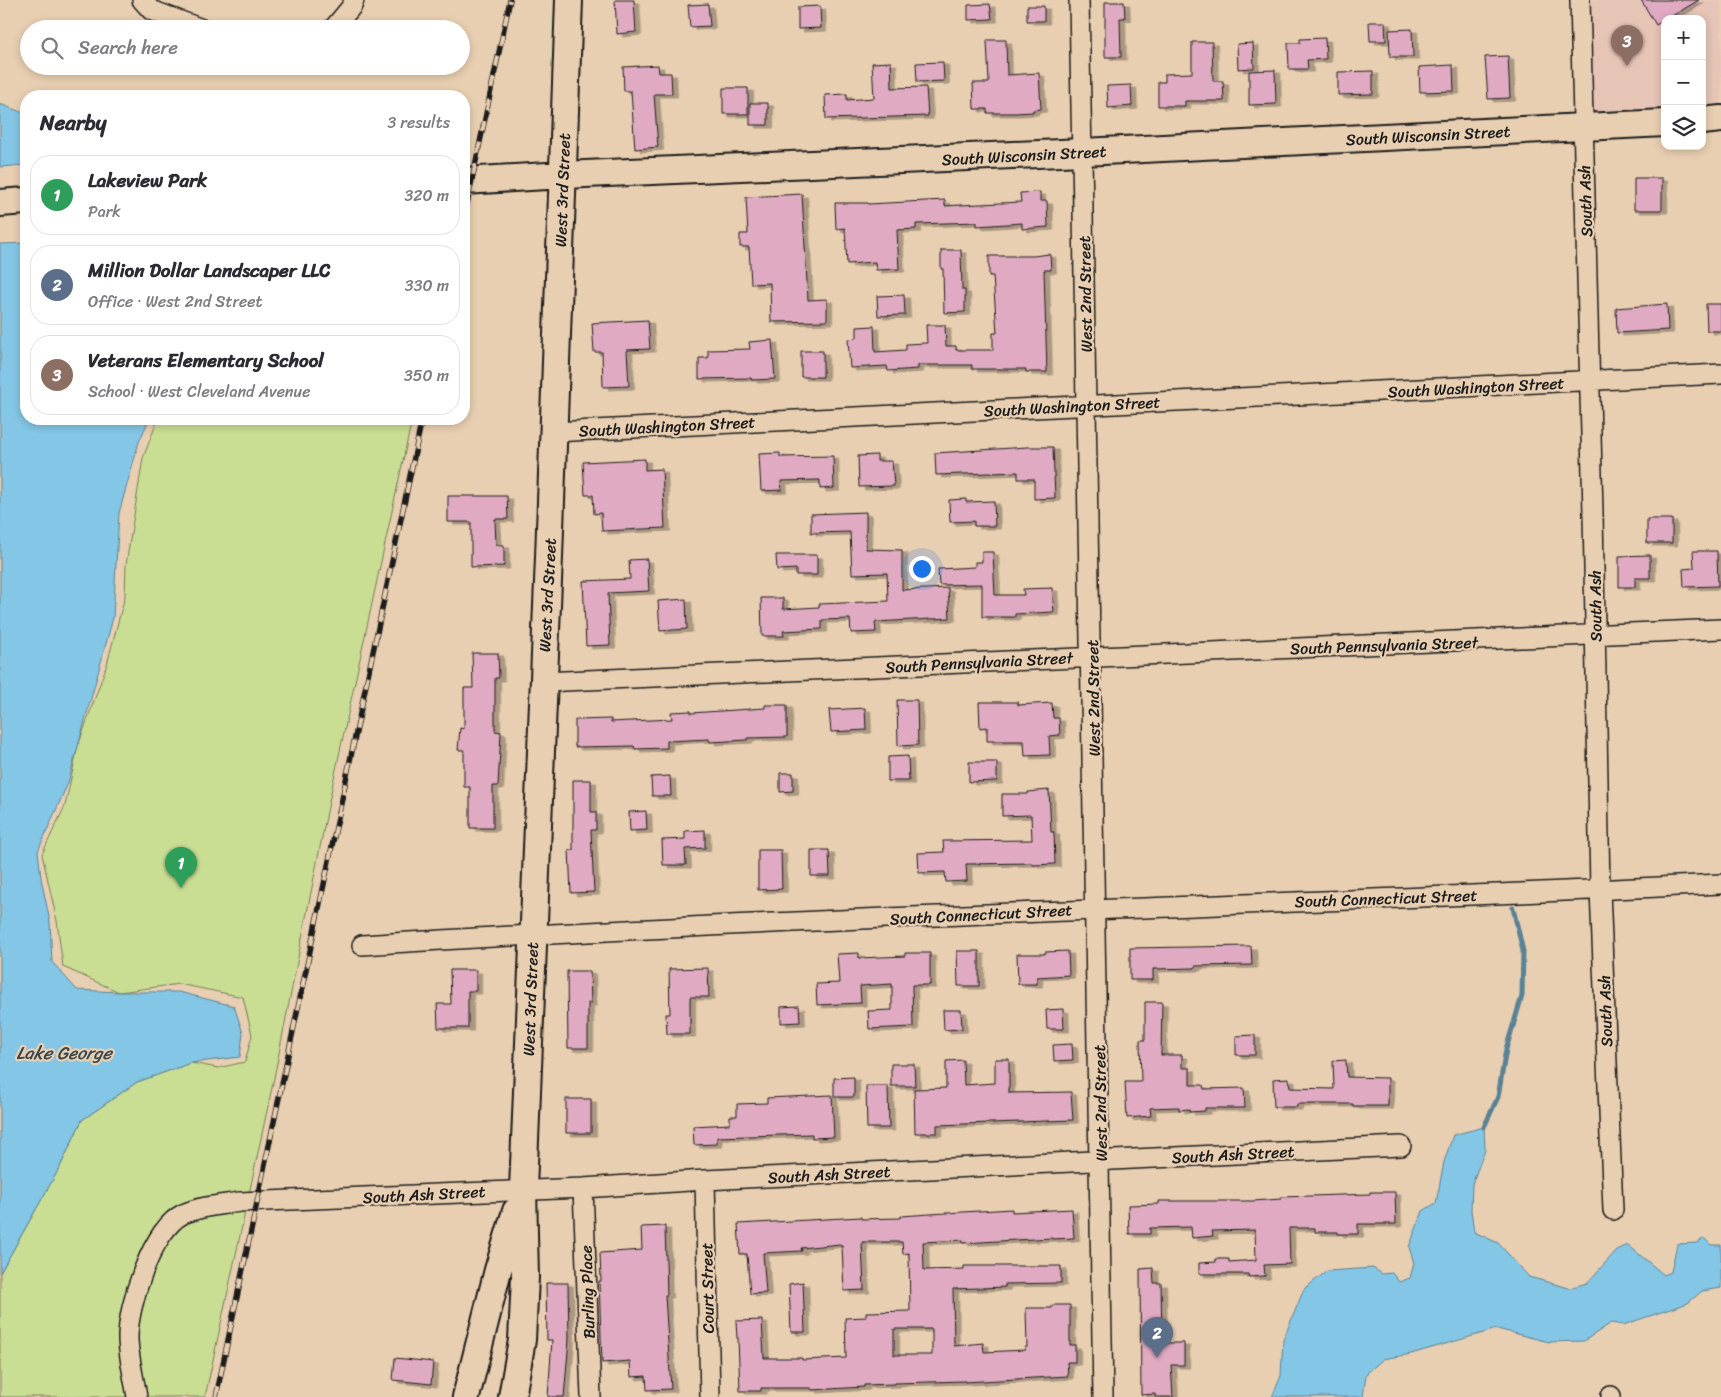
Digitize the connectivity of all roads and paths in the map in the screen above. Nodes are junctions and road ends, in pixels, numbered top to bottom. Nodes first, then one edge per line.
1 (142, 0) edge
2 (354, 0) edge
3 (570, 0) edge
4 (1079, 0) edge
5 (1580, 0) edge
6 (178, 20) edge
7 (340, 20) edge
8 (1706, 120) edge
9 (1721, 120) edge
10 (1661, 123) edge
11 (1583, 127) junction
12 (1083, 152) junction
13 (563, 175) junction
14 (470, 181) edge
15 (20, 201) edge
16 (0, 202) edge
17 (1721, 374) edge
18 (1590, 382) junction
19 (1086, 405) junction
20 (553, 432) junction
21 (1721, 629) edge
22 (1596, 636) junction
23 (1092, 657) junction
24 (543, 682) junction
25 (1721, 884) edge
26 (1600, 890) junction
27 (1097, 909) junction
28 (533, 934) junction
29 (362, 945) dead end
30 (1401, 1146) dead end
31 (1101, 1160) junction
32 (705, 1180) junction
33 (583, 1188) junction
34 (523, 1189) junction
35 (1613, 1210) dead end
36 (137, 1397) edge
37 (466, 1397) edge
38 (512, 1397) edge
39 (591, 1397) edge
40 (710, 1397) edge
41 (1103, 1397) edge

1 - 6 street
2 - 7 street
3 - 13 street, West 3rd Street
4 - 12 street, West 2nd Street
5 - 11 street, South Ash
8 - 9 street
10 - 11 street, South Wisconsin Street
11 - 12 street, South Wisconsin Street
11 - 18 street, South Ash
12 - 13 street, South Wisconsin Street
12 - 19 street, West 2nd Street
13 - 14 street, South Wisconsin Street
13 - 20 street, West 3rd Street
15 - 16 street
17 - 18 street, South Washington Street
18 - 19 street, South Washington Street
18 - 22 street, South Ash
19 - 20 street, South Washington Street
19 - 23 street, West 2nd Street
20 - 24 street, West 3rd Street
21 - 22 street, South Pennsylvania Street
22 - 23 street, South Pennsylvania Street
22 - 26 street, South Ash
23 - 24 street, South Pennsylvania Street
23 - 27 street, West 2nd Street
24 - 28 street, West 3rd Street
25 - 26 street, South Connecticut Street
26 - 27 street, South Connecticut Street
26 - 35 street, South Ash
27 - 28 street, South Connecticut Street
27 - 31 street, West 2nd Street
28 - 29 street, South Connecticut Street
28 - 34 street, West 3rd Street
30 - 31 street, South Ash Street
31 - 32 street, South Ash Street
31 - 41 street, West 2nd Street
32 - 33 street, South Ash Street
32 - 40 street, Court Street
33 - 34 street, South Ash Street
33 - 39 street, Burling Place
34 - 36 street, South Ash Street
34 - 37 street, West 3rd Street
34 - 38 street, West 3rd Street

